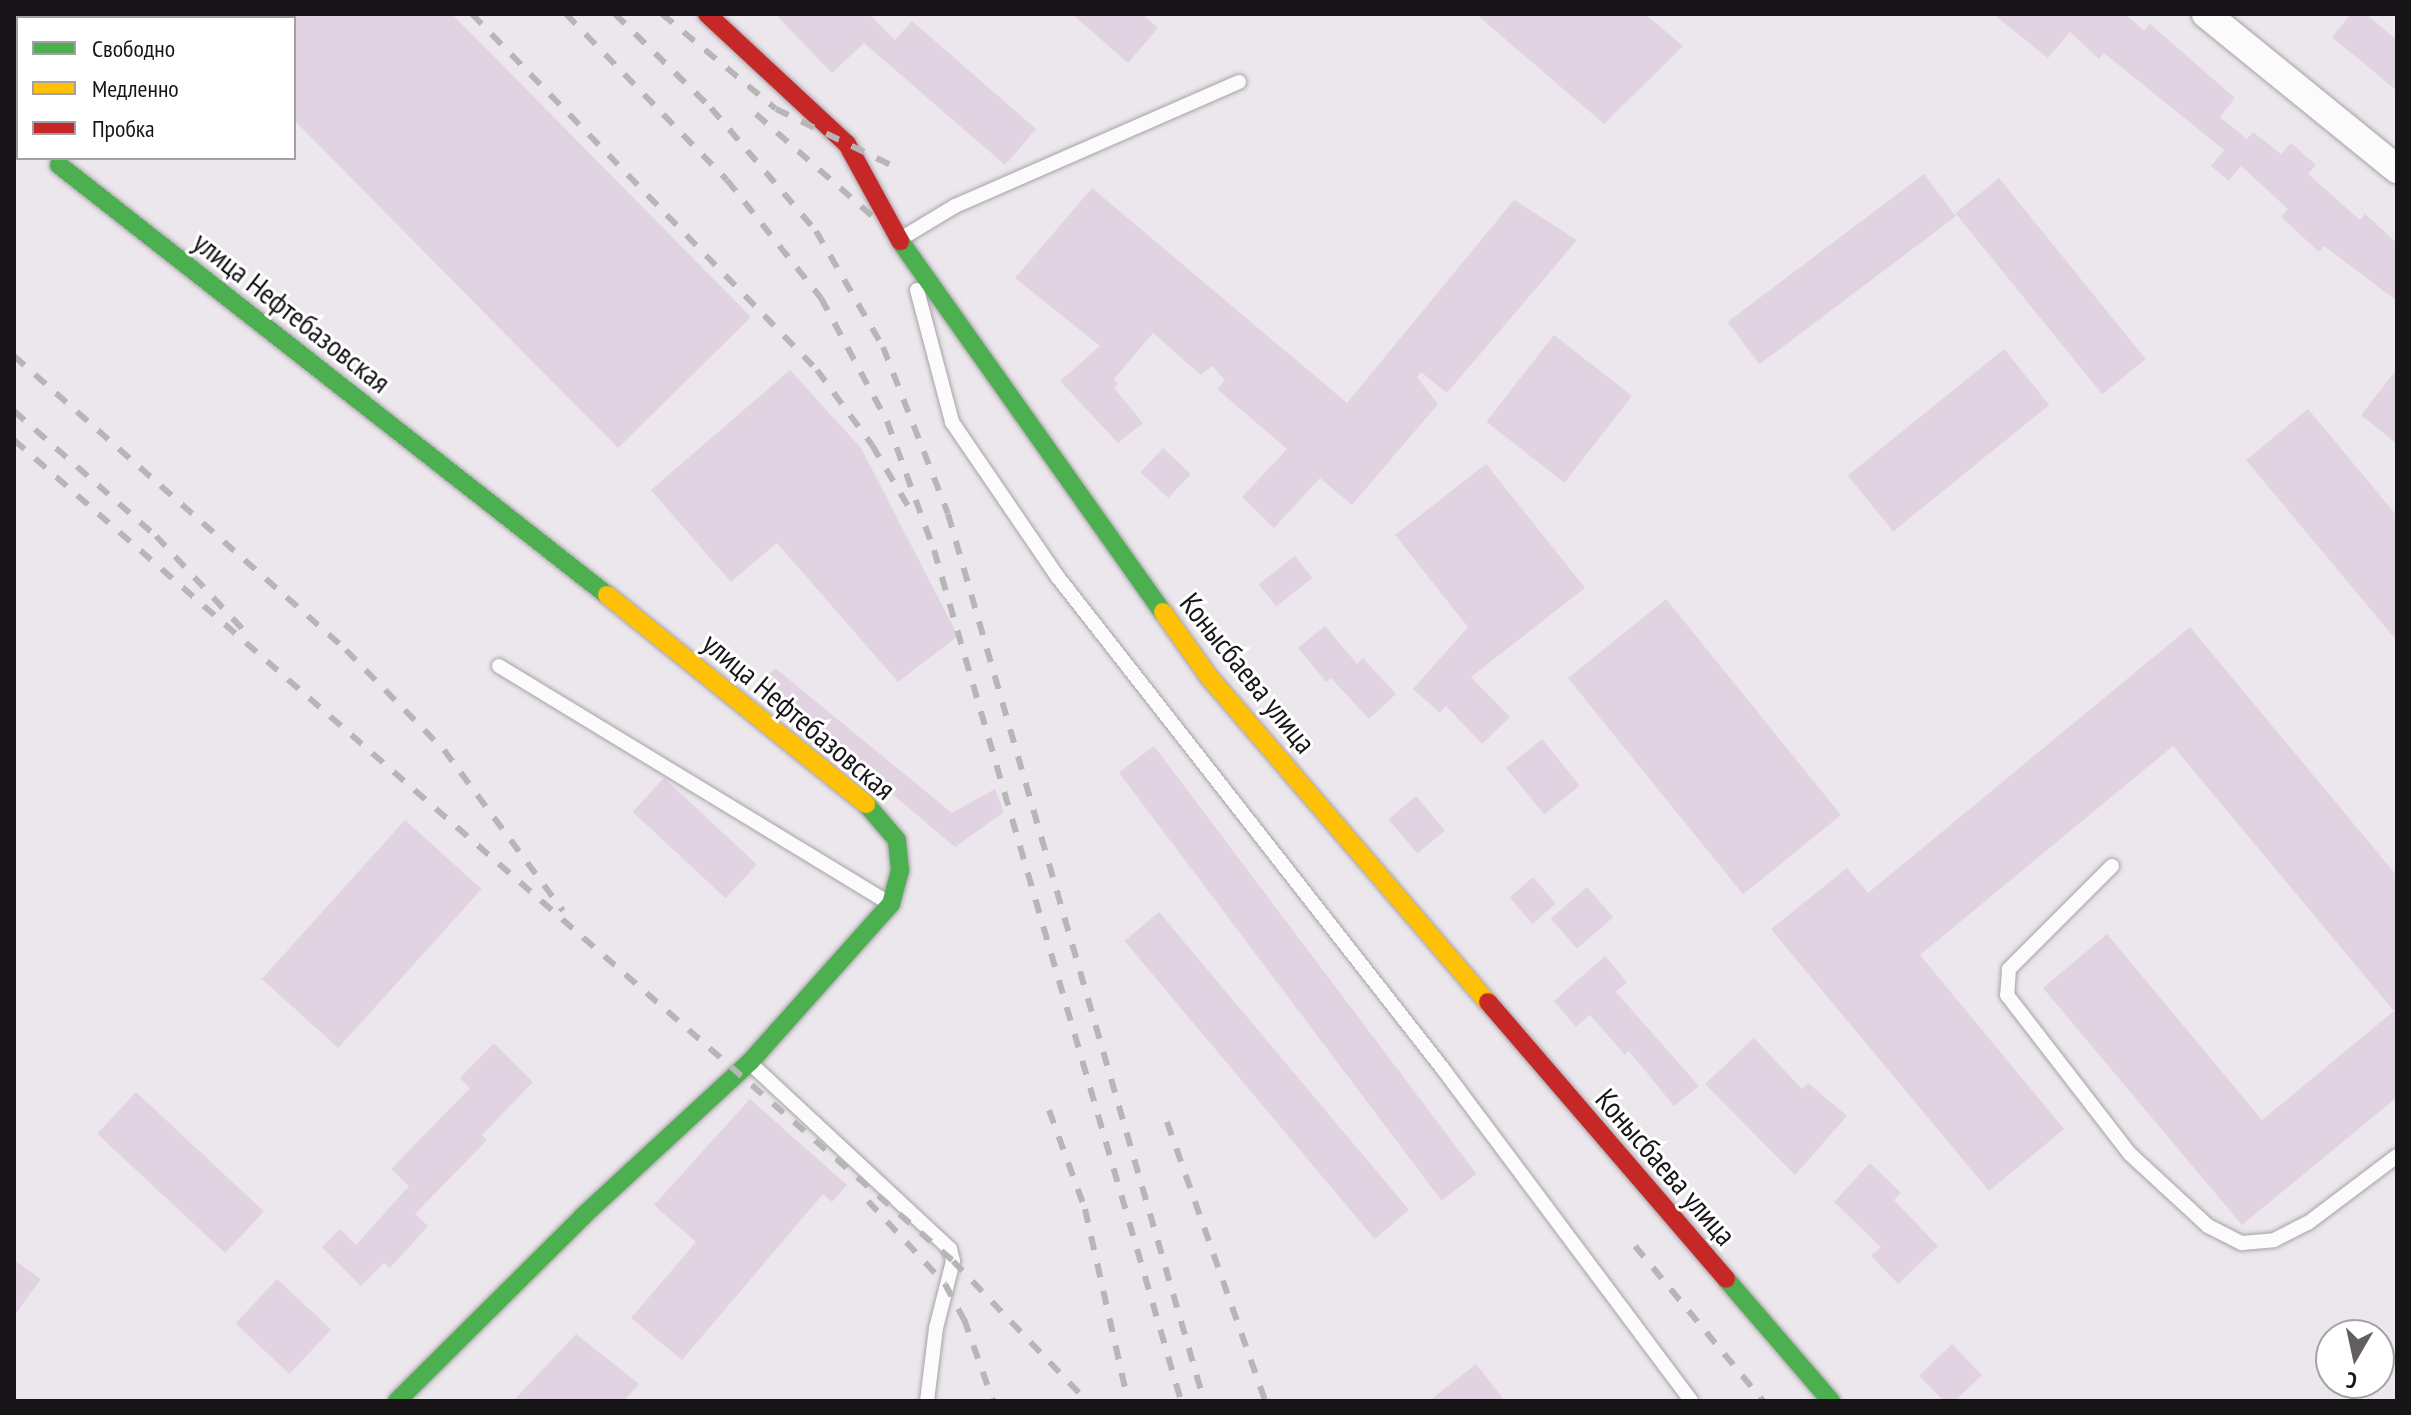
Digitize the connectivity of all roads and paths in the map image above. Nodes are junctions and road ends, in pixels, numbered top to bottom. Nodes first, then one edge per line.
1 (707, 14) edge
2 (2206, 14) edge
3 (1239, 82) dead end
4 (59, 165) dead end
5 (2397, 169) edge
6 (899, 240) junction
7 (499, 666) dead end
8 (2112, 866) dead end
9 (891, 904) junction
10 (750, 1062) junction
11 (2397, 1156) edge
12 (397, 1401) edge
13 (927, 1401) edge
14 (1691, 1401) edge
15 (1831, 1401) edge

1 - 6 street, Конысбаева улица
2 - 5 street
3 - 6 lane
4 - 9 street, улица Нефтебазовская
6 - 14 lane
6 - 15 street, Конысбаева улица
7 - 9 lane
8 - 11 lane
9 - 10 street, улица Нефтебазовская
10 - 12 street, улица Нефтебазовская
10 - 13 lane

